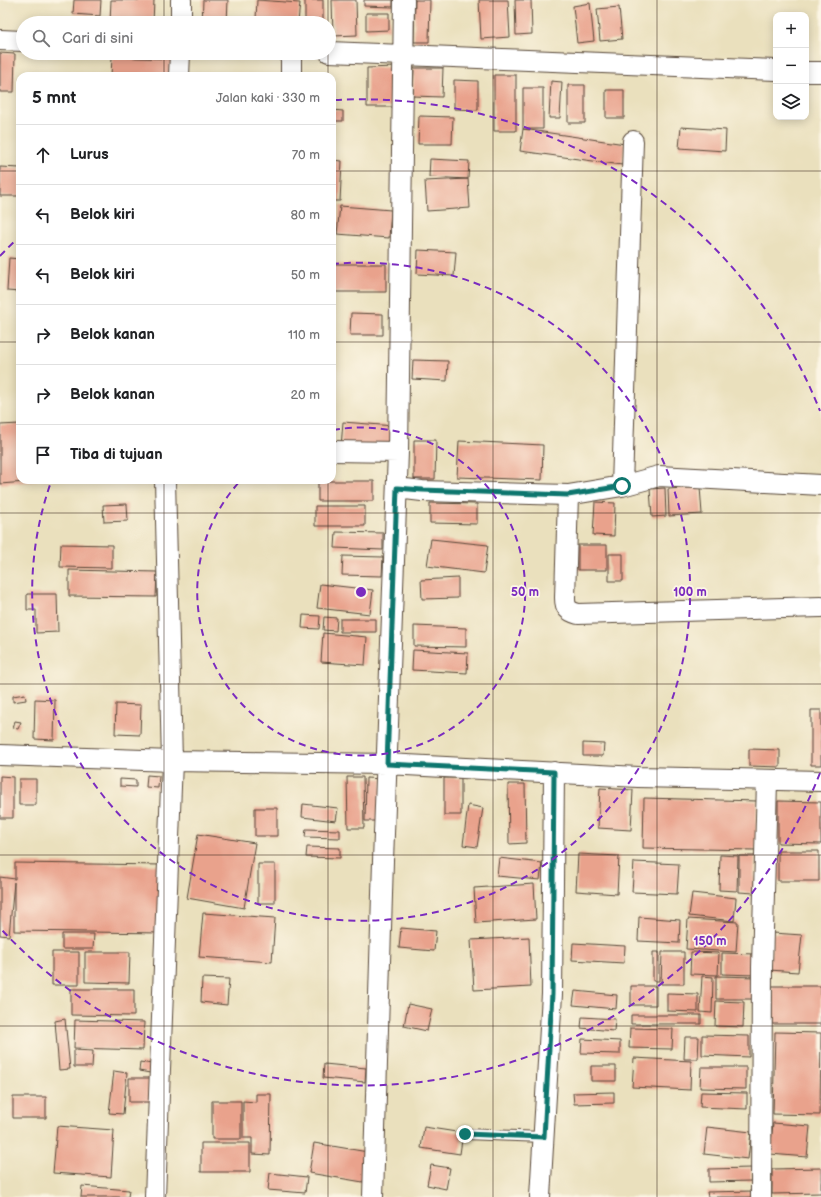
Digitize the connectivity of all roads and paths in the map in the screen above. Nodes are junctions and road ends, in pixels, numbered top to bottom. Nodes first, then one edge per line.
1 (182, 0) edge
2 (404, 0) edge
3 (181, 16) edge
4 (0, 40) edge
5 (16, 41) edge
6 (336, 52) edge
7 (404, 54) junction
8 (180, 60) edge
9 (291, 60) edge
10 (773, 70) edge
11 (179, 72) edge
12 (291, 72) edge
13 (809, 72) edge
14 (821, 72) edge
15 (632, 141) dead end
16 (336, 451) edge
17 (398, 452) junction
18 (165, 484) edge
19 (821, 485) edge
20 (622, 486) junction
21 (397, 488) junction
22 (568, 495) junction
23 (821, 607) edge
24 (0, 755) edge
25 (172, 761) junction
26 (387, 764) junction
27 (554, 772) junction
28 (767, 781) junction
29 (821, 781) edge
30 (465, 1134) dead end
31 (544, 1137) junction
32 (155, 1197) edge
33 (374, 1197) edge
34 (540, 1197) edge
35 (761, 1197) edge

1 - 3 street
2 - 7 street
4 - 5 street
6 - 7 street
7 - 10 street
7 - 17 street
8 - 11 street
9 - 12 street
13 - 14 street
15 - 20 street
16 - 17 street
17 - 21 street
18 - 25 street
19 - 20 street
20 - 22 street
21 - 22 street
21 - 26 street
22 - 23 street
24 - 25 street
25 - 26 street
25 - 32 street
26 - 27 street
26 - 33 street
27 - 28 street
27 - 31 street
28 - 29 street
28 - 35 street
30 - 31 lane
31 - 34 street

